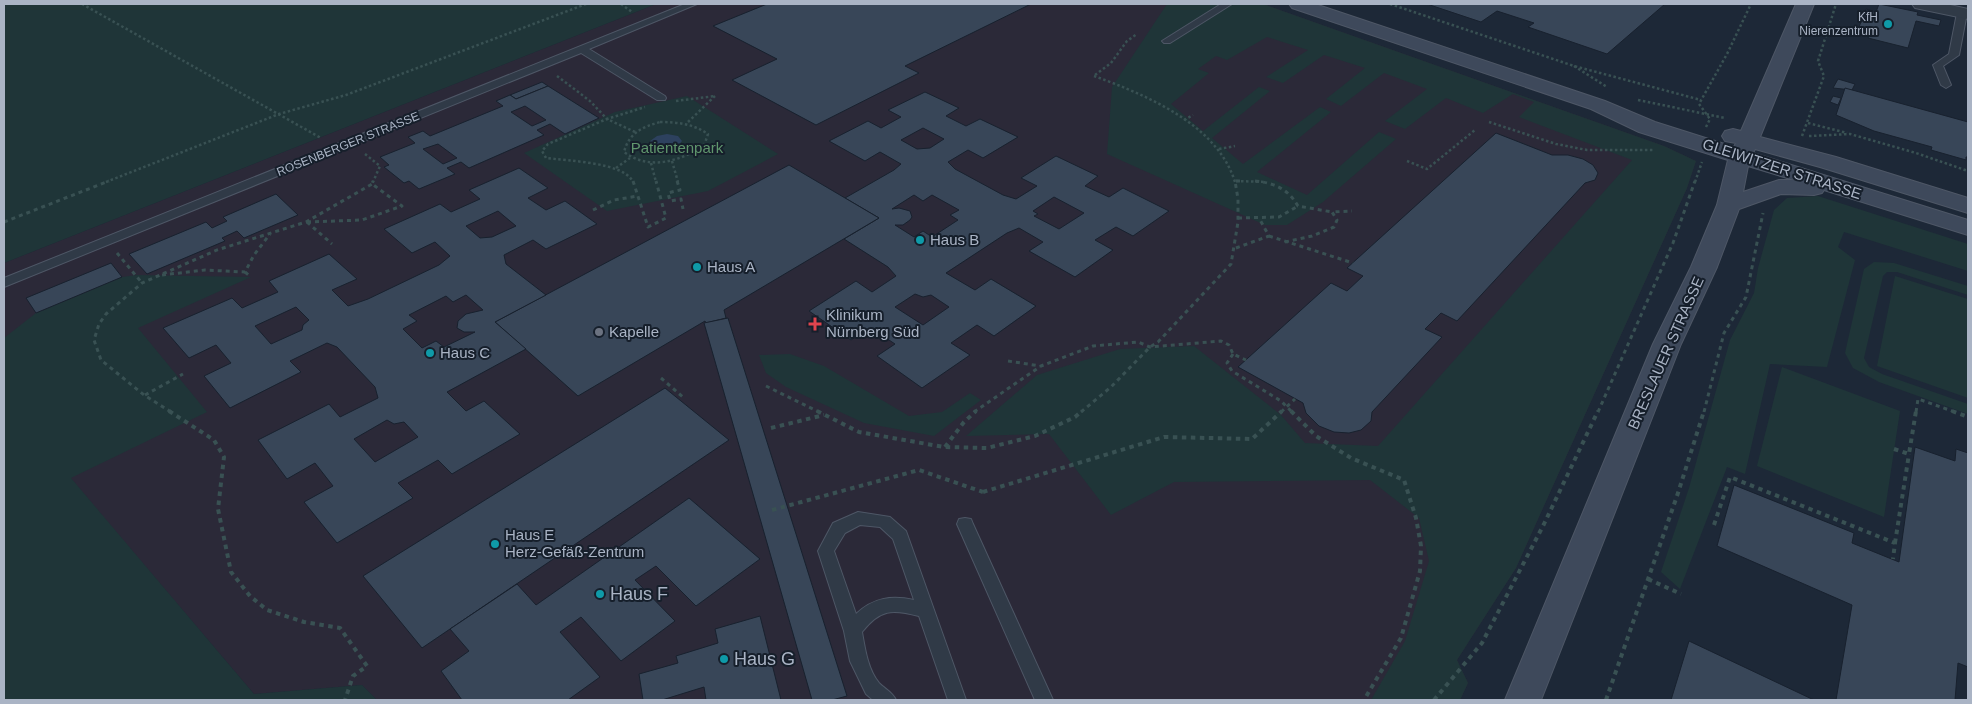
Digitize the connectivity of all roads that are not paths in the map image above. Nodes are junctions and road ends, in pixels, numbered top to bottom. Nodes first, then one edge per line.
1 (692, 4) edge
2 (1227, 4) edge
3 (1298, 4) edge
4 (1805, 4) edge
5 (1921, 4) edge
6 (1965, 14) edge
7 (1166, 41) dead end
8 (582, 49) junction
9 (1946, 85) dead end
10 (661, 98) dead end
11 (1748, 141) junction
12 (1855, 192) junction
13 (1729, 205) junction
14 (1968, 206) edge
15 (1968, 228) edge
16 (4, 283) edge
17 (965, 524) dead end
18 (924, 610) junction
19 (852, 632) junction
20 (887, 700) edge
21 (957, 700) edge
22 (1044, 700) edge
23 (1523, 700) edge

1 - 8 lane, ROSENBERGER STRASSE
2 - 7 lane
3 - 11 main road, GLEIWITZER STRASSE
4 - 11 main road, BRESLAUER STRASSE
5 - 6 street
6 - 9 lane
8 - 10 lane
8 - 16 lane, ROSENBERGER STRASSE
11 - 12 main road, GLEIWITZER STRASSE
11 - 13 main road, BRESLAUER STRASSE
11 - 14 main road, GLEIWITZER STRASSE
12 - 13 main road
12 - 15 main road, GLEIWITZER STRASSE
13 - 23 main road, BRESLAUER STRASSE
17 - 22 lane
18 - 19 lane
18 - 19 lane
18 - 21 lane
19 - 20 lane

